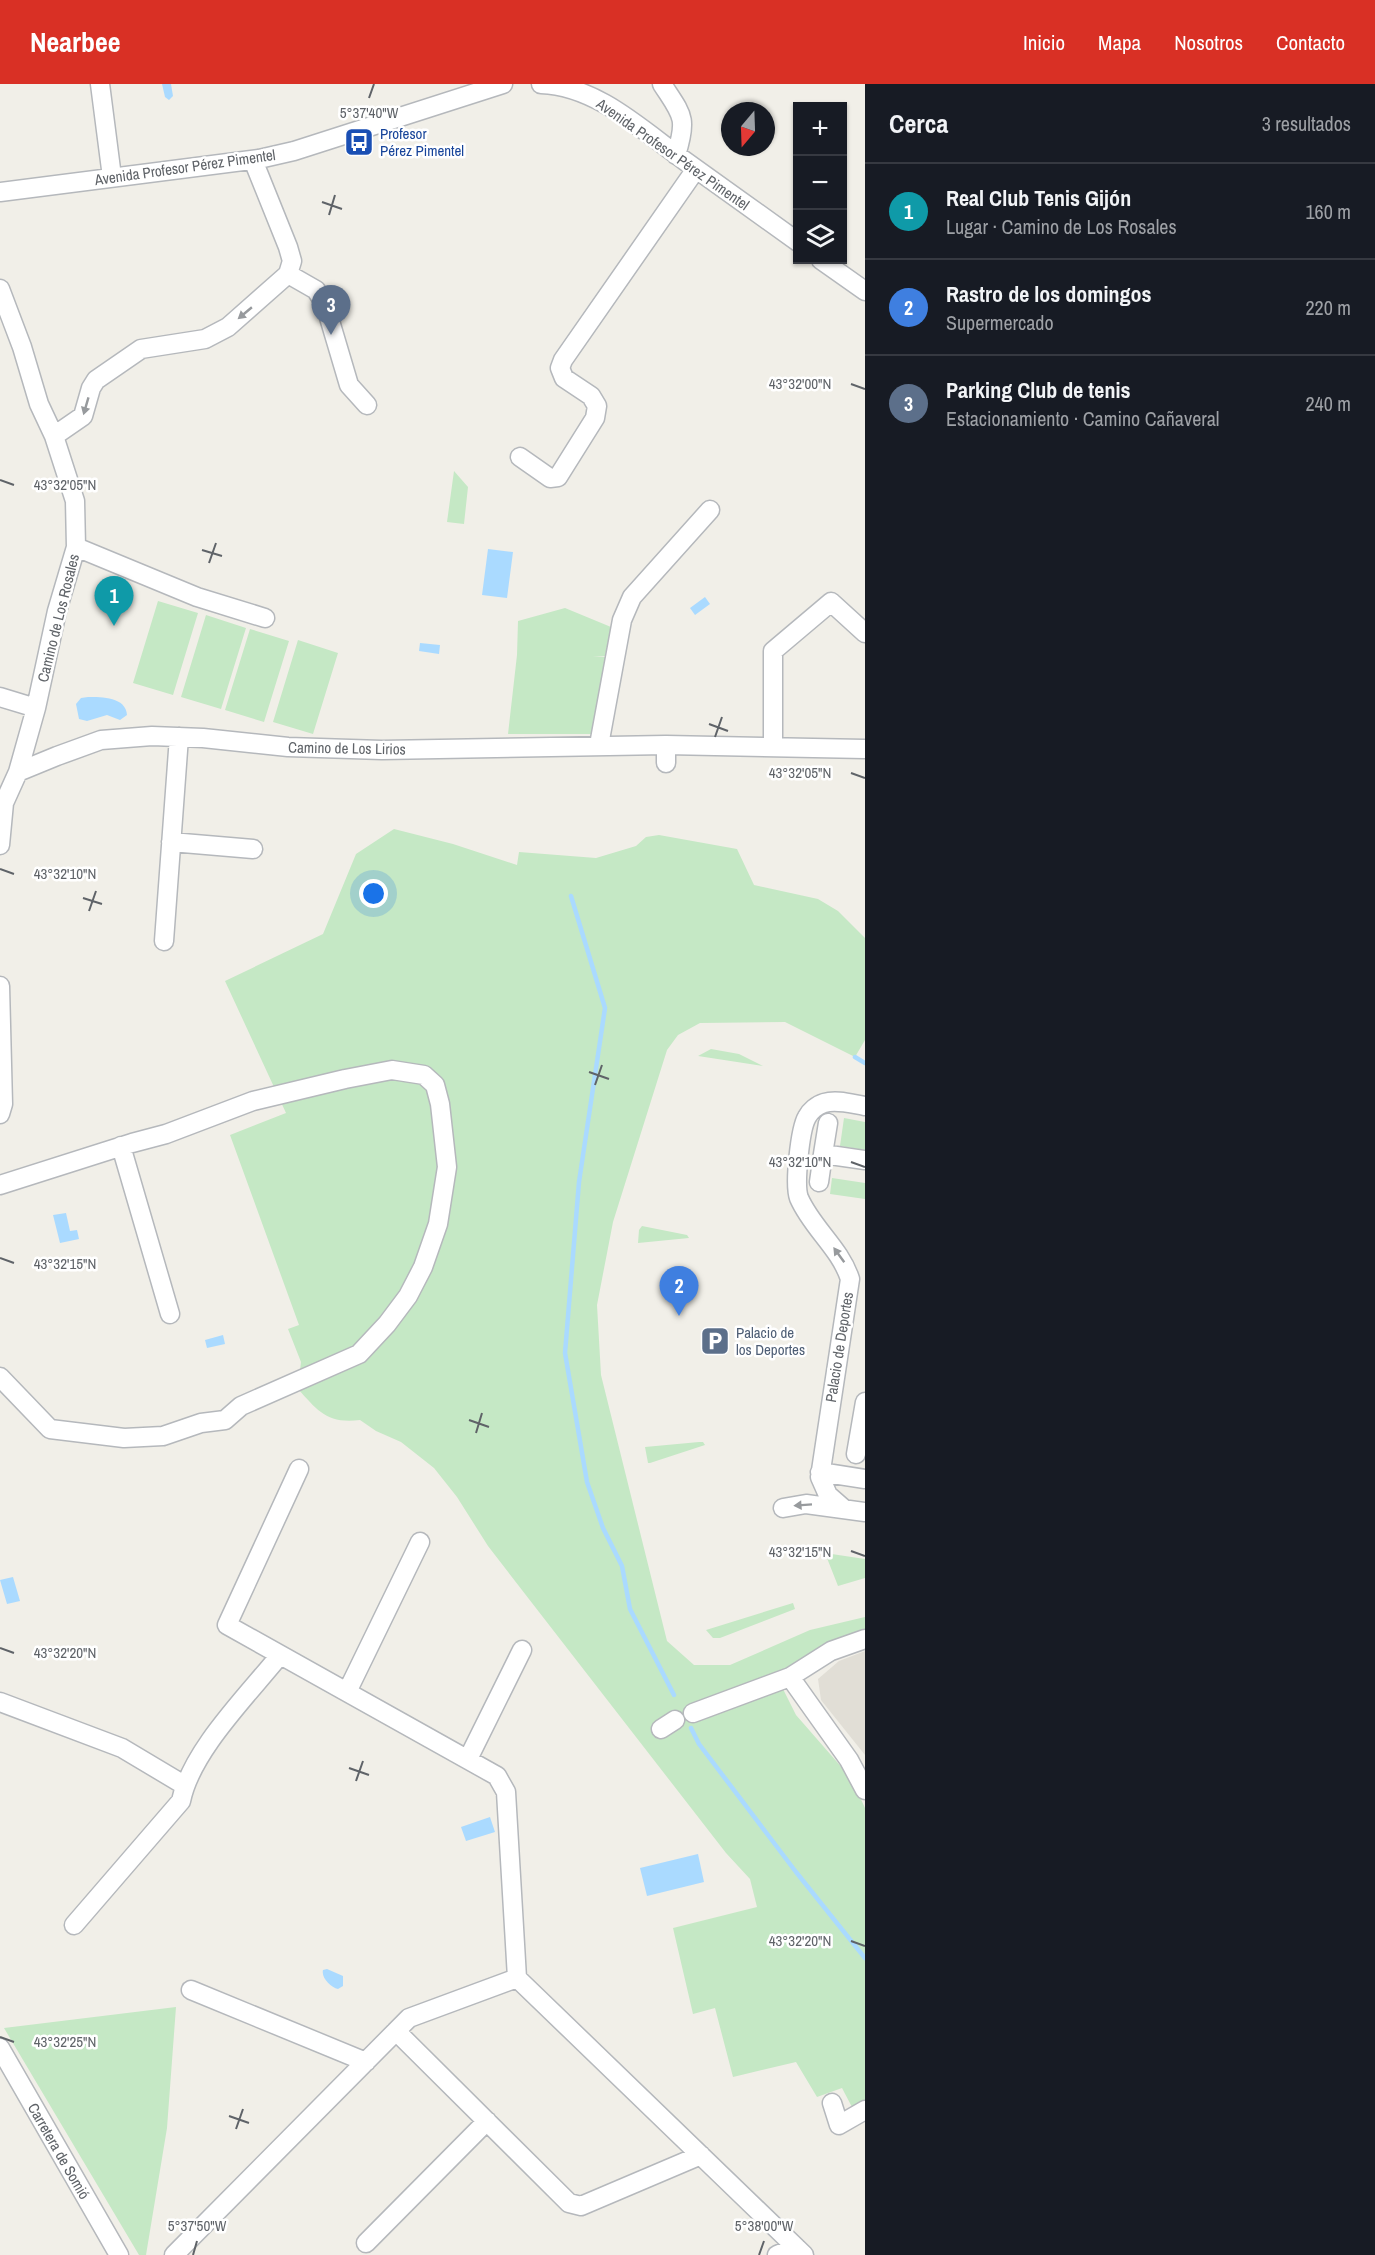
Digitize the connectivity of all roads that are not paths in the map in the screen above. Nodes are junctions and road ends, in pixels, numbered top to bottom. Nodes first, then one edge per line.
1 (100, 84) edge
2 (503, 84) edge
3 (541, 84) edge
4 (662, 84) edge
5 (676, 155) junction
6 (253, 160) junction
7 (696, 169) junction
8 (112, 177) junction
9 (0, 192) edge
10 (793, 239) edge
11 (827, 264) edge
12 (288, 274) junction
13 (0, 289) edge
14 (865, 291) edge
15 (367, 405) dead end
16 (54, 436) junction
17 (520, 458) dead end
18 (710, 510) dead end
19 (76, 547) junction
20 (265, 618) dead end
21 (865, 633) edge
22 (0, 697) edge
23 (36, 708) junction
24 (179, 737) junction
25 (599, 745) junction
26 (773, 747) junction
27 (865, 749) edge
28 (18, 772) junction
29 (171, 842) junction
30 (0, 845) edge
31 (253, 849) dead end
32 (164, 941) dead end
33 (0, 986) edge
34 (865, 1106) edge
35 (0, 1114) edge
36 (828, 1123) dead end
37 (126, 1145) junction
38 (823, 1154) junction
39 (865, 1160) edge
40 (819, 1182) dead end
41 (0, 1185) edge
42 (170, 1314) dead end
43 (0, 1377) edge
44 (865, 1402) edge
45 (854, 1454) edge
46 (299, 1469) dead end
47 (820, 1475) junction
48 (865, 1479) edge
49 (783, 1508) dead end
50 (844, 1509) junction
51 (865, 1512) edge
52 (420, 1542) dead end
53 (865, 1639) edge
54 (522, 1650) dead end
55 (280, 1655) junction
56 (790, 1677) junction
57 (347, 1692) junction
58 (0, 1702) edge
59 (693, 1713) dead end
60 (468, 1759) junction
61 (184, 1785) junction
62 (865, 1790) edge
63 (74, 1925) dead end
64 (517, 1978) junction
65 (191, 1990) dead end
66 (396, 2031) junction
67 (0, 2048) edge
68 (366, 2062) junction
69 (832, 2103) dead end
70 (865, 2110) edge
71 (487, 2121) junction
72 (700, 2156) junction
73 (366, 2242) dead end
74 (800, 2251) edge
75 (119, 2255) edge
76 (174, 2255) edge
77 (777, 2255) edge

1 - 8 street
2 - 6 street, Avenida Profesor Pérez Pimentel
3 - 5 street, Avenida Profesor Pérez Pimentel
4 - 5 street
5 - 7 street, Avenida Profesor Pérez Pimentel
6 - 8 street, Avenida Profesor Pérez Pimentel
6 - 12 street
7 - 10 street, Avenida Profesor Pérez Pimentel
7 - 17 street
8 - 9 street, Avenida Profesor Pérez Pimentel
11 - 14 street
12 - 15 street
12 -> 16 street
13 - 16 street, Camino de Los Rosales
16 - 19 street, Camino de Los Rosales
18 - 25 street
19 - 20 street
19 - 23 street, Camino de Los Rosales
21 - 26 street
22 - 23 street
23 - 28 street, Camino de Los Rosales
24 - 25 street, Camino de Los Lirios
24 - 28 street, Camino de Los Lirios
24 - 29 street
25 - 26 street, Camino de Los Lirios
26 - 27 street, Camino de Los Lirios
28 - 30 street, Camino de Los Rosales
29 - 31 street
29 - 32 street
33 - 35 street
47 -> 34 street, Palacio de Deportes
36 - 38 street
37 - 41 street
37 - 42 street
37 - 43 street
38 - 39 street
38 - 40 street
44 - 45 street
46 - 55 street
47 - 48 street
47 - 50 street
50 -> 49 street
50 - 51 street
52 - 57 street
53 - 56 street
54 - 60 street
55 - 57 street
55 - 61 street
56 - 59 street
56 - 62 street
57 - 60 street
58 - 61 street
60 - 64 street
61 - 63 street
64 - 66 street
64 - 72 street
65 - 68 street
66 - 68 street
66 - 71 street
67 - 75 street, Carretera de Somió
68 - 76 street
69 - 70 street
71 - 72 street
71 - 73 street
72 - 74 street
74 - 77 street

